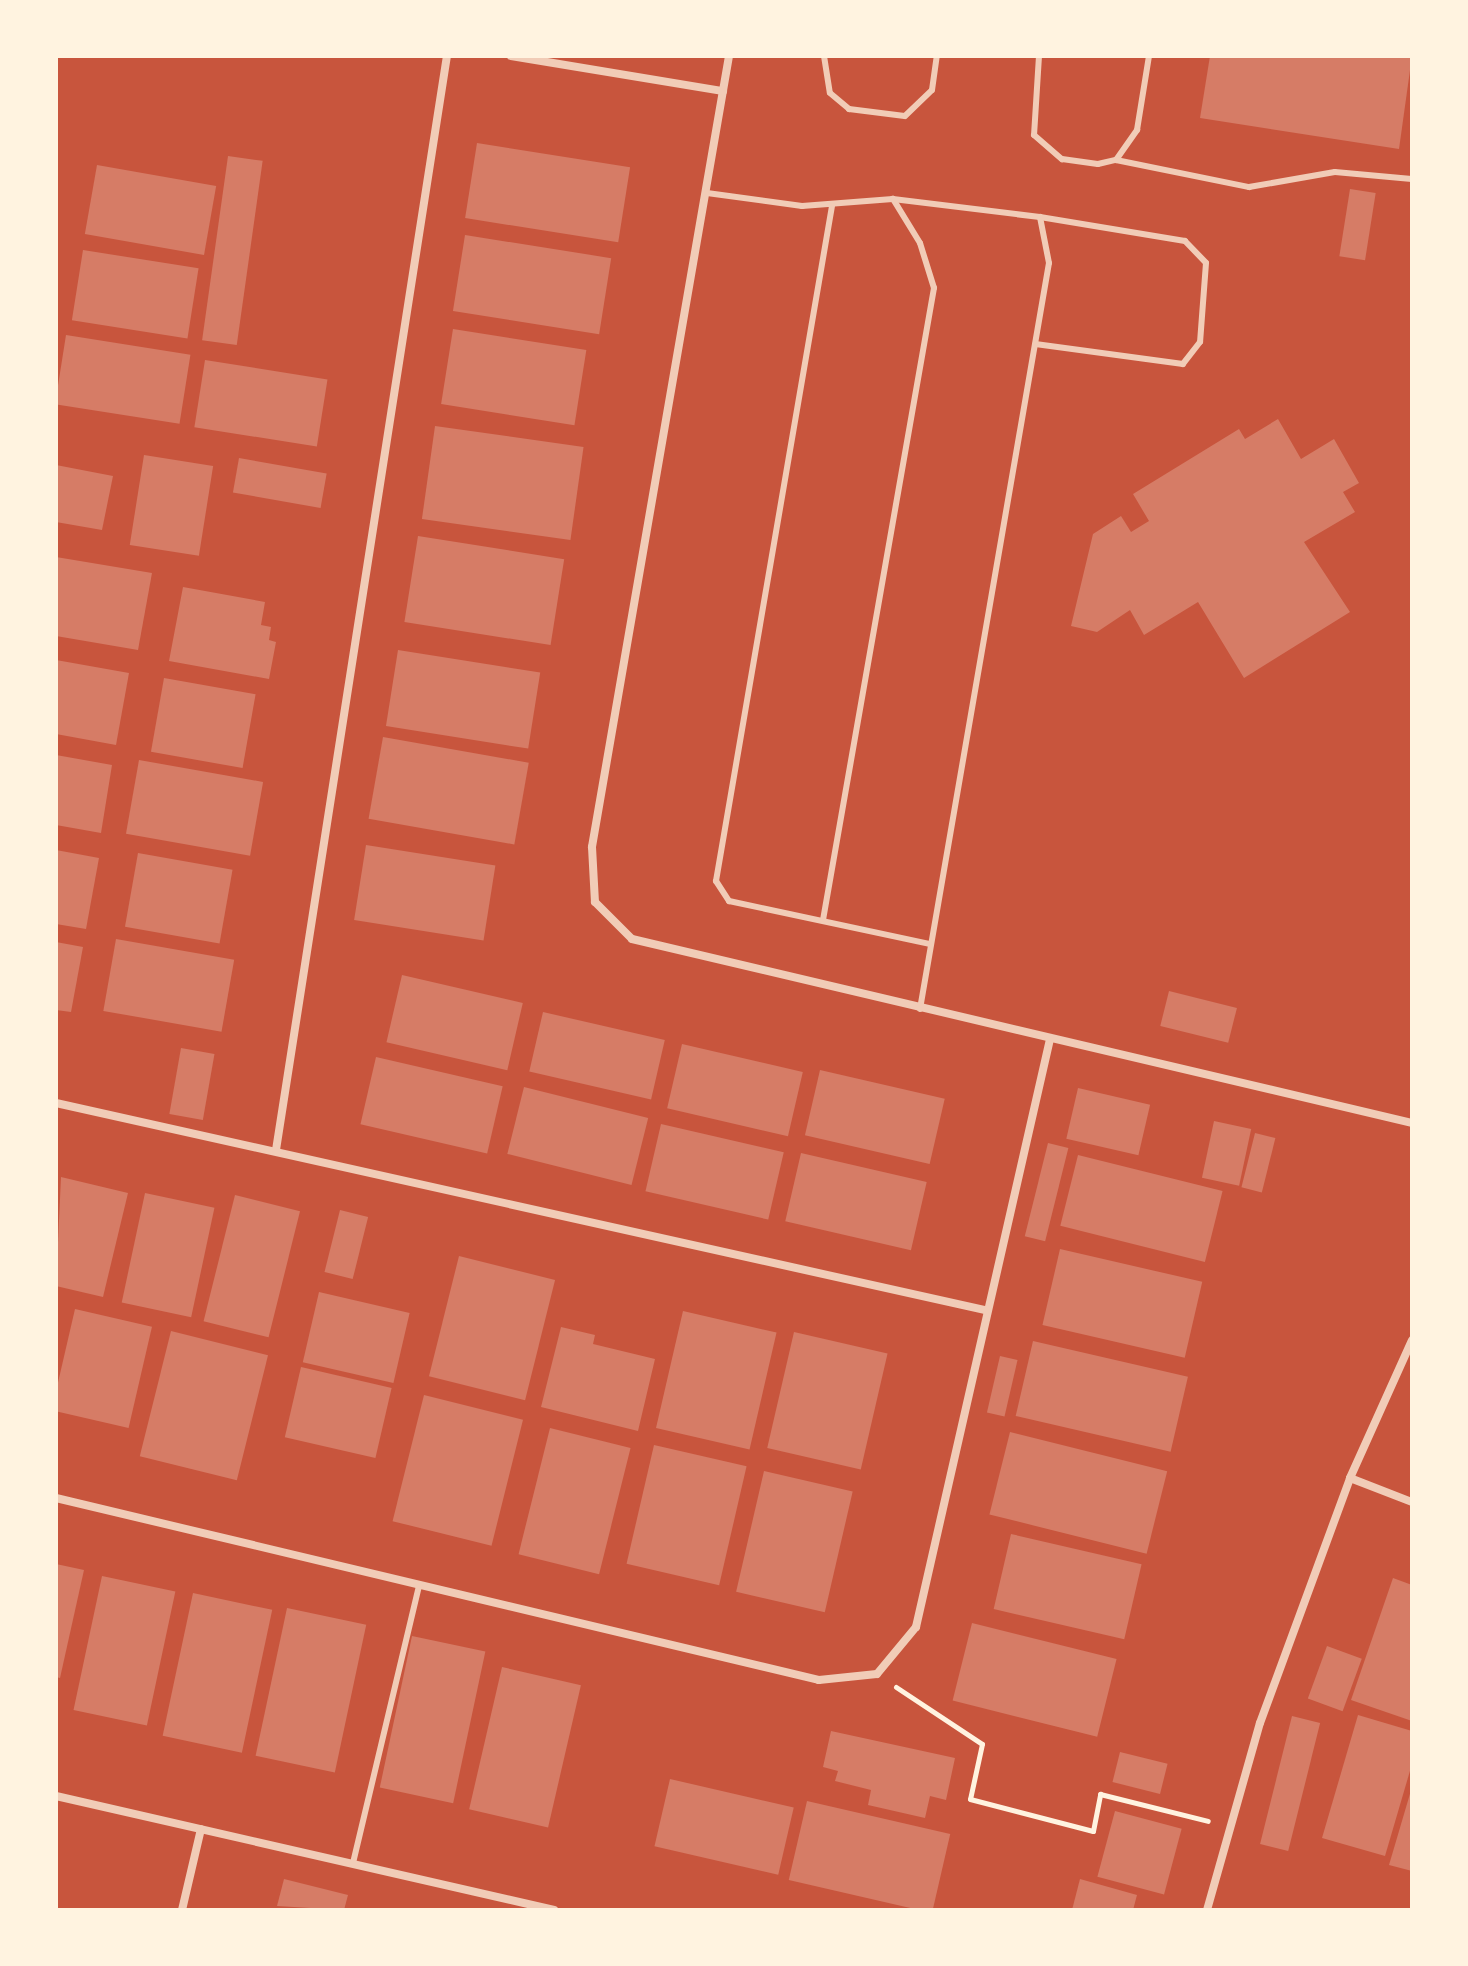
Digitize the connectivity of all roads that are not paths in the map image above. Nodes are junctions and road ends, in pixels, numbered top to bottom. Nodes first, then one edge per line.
1 (447, 56) edge
2 (511, 56) edge
3 (729, 56) edge
4 (824, 56) edge
5 (937, 56) edge
6 (1039, 56) edge
7 (1149, 56) edge
8 (723, 91) junction
9 (1116, 160) junction
10 (1412, 179) edge
11 (707, 193) junction
12 (893, 199) junction
13 (832, 206) junction
14 (1040, 217) junction
15 (1035, 344) junction
16 (823, 920) junction
17 (930, 944) junction
18 (920, 1010) junction
19 (1050, 1039) junction
20 (56, 1103) edge
21 (1412, 1123) edge
22 (276, 1150) junction
23 (984, 1310) junction
24 (1412, 1340) edge
25 (1350, 1478) junction
26 (56, 1498) edge
27 (1412, 1502) edge
28 (419, 1585) junction
29 (56, 1796) edge
30 (201, 1829) junction
31 (353, 1863) junction
32 (182, 1910) edge
33 (554, 1910) edge
34 (1207, 1910) edge

1 - 22 street
2 - 8 street
3 - 8 street
4 - 5 lane
6 - 9 lane
7 - 9 lane
8 - 11 street
9 - 10 lane
11 - 13 lane
11 - 18 street
12 - 13 lane
12 - 14 lane
12 - 16 lane
13 - 16 lane
14 - 15 lane
14 - 15 lane
15 - 17 lane
16 - 17 lane
17 - 18 lane
18 - 19 street
19 - 21 street
19 - 23 street
20 - 22 street
22 - 23 street
23 - 28 street
24 - 25 street
25 - 27 street
25 - 34 street
26 - 28 street
28 - 31 lane
29 - 30 street
30 - 31 street
30 - 32 street
31 - 33 street

